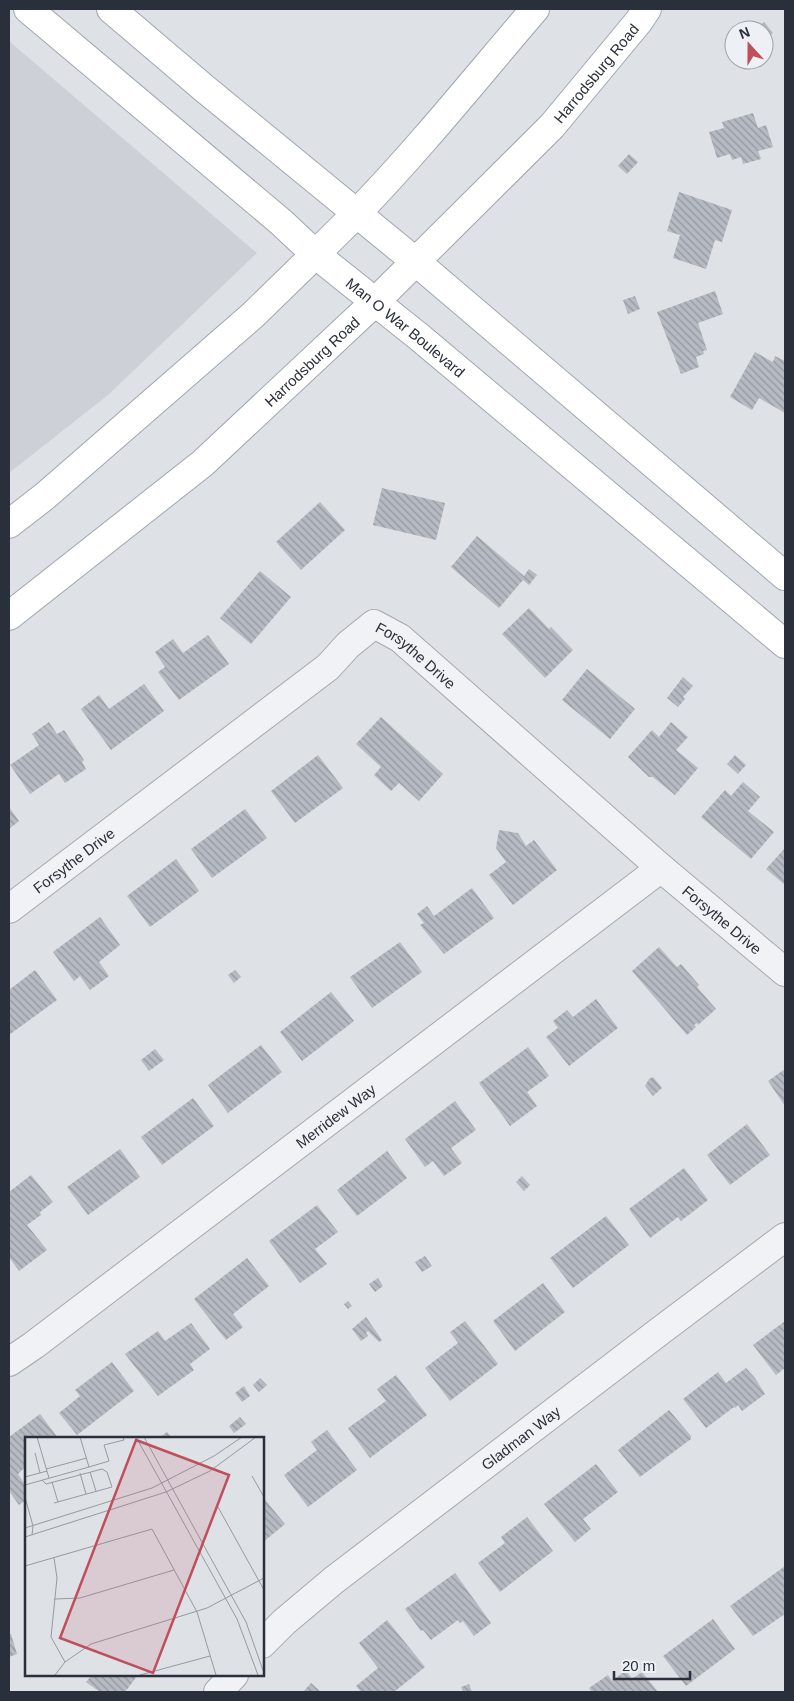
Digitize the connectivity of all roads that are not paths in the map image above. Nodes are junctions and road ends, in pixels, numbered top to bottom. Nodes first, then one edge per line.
1 (28, 9) edge
2 (111, 9) edge
3 (535, 9) edge
4 (647, 9) edge
5 (356, 213) junction
6 (315, 254) junction
7 (415, 261) junction
8 (375, 302) junction
9 (9, 524) edge
10 (785, 576) edge
11 (9, 616) edge
12 (785, 644) edge
13 (661, 868) junction
14 (9, 910) edge
15 (785, 972) edge
16 (785, 1237) edge
17 (9, 1362) edge
18 (264, 1642) edge
19 (233, 1676) edge
20 (218, 1692) edge

1 - 6 main road, Man O War Boulevard
2 - 5 main road
3 - 5 main road
4 - 7 main road, Harrodsburg Road
5 - 6 main road
5 - 7 main road
6 - 8 main road, Man O War Boulevard
6 - 9 main road
7 - 8 main road, Harrodsburg Road
7 - 10 main road
8 - 11 main road, Harrodsburg Road
8 - 12 main road, Man O War Boulevard
13 - 14 street, Forsythe Drive
13 - 15 street, Forsythe Drive
13 - 17 street, Merridew Way
16 - 18 street, Gladman Way
19 - 20 street

